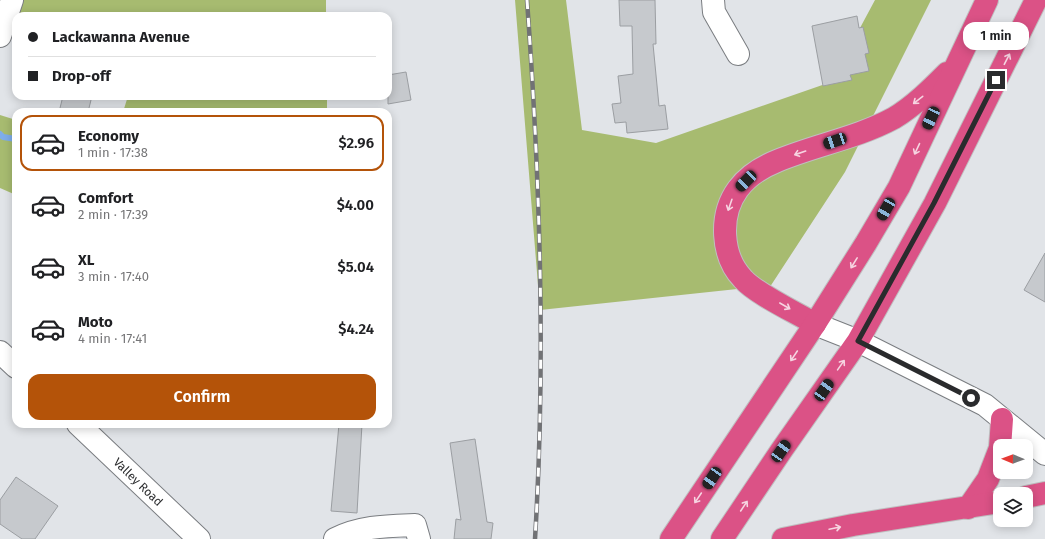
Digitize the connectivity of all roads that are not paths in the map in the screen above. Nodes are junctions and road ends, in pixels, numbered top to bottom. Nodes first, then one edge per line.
1 (12, 0) edge
2 (713, 0) edge
3 (987, 0) edge
4 (1036, 0) edge
5 (0, 36) edge
6 (738, 54) dead end
7 (957, 64) junction
8 (815, 324) junction
9 (858, 341) junction
10 (0, 352) edge
11 (12, 363) edge
12 (1002, 419) junction
13 (82, 428) edge
14 (1045, 454) edge
15 (1045, 493) edge
16 (1033, 496) edge
17 (993, 503) edge
18 (968, 508) junction
19 (199, 539) edge
20 (335, 539) edge
21 (419, 539) edge
22 (671, 539) edge
23 (722, 539) edge
24 (783, 539) edge

1 - 5 street
2 - 6 street
3 - 7 highway
9 -> 4 highway
7 -> 8 highway
7 -> 8 highway
8 - 9 street
8 -> 22 highway
9 - 12 street
23 -> 9 highway
10 - 11 street
12 - 14 street
12 - 18 highway
13 - 19 street, Valley Road
15 - 16 highway
17 - 18 highway
24 -> 18 highway
20 - 21 street

